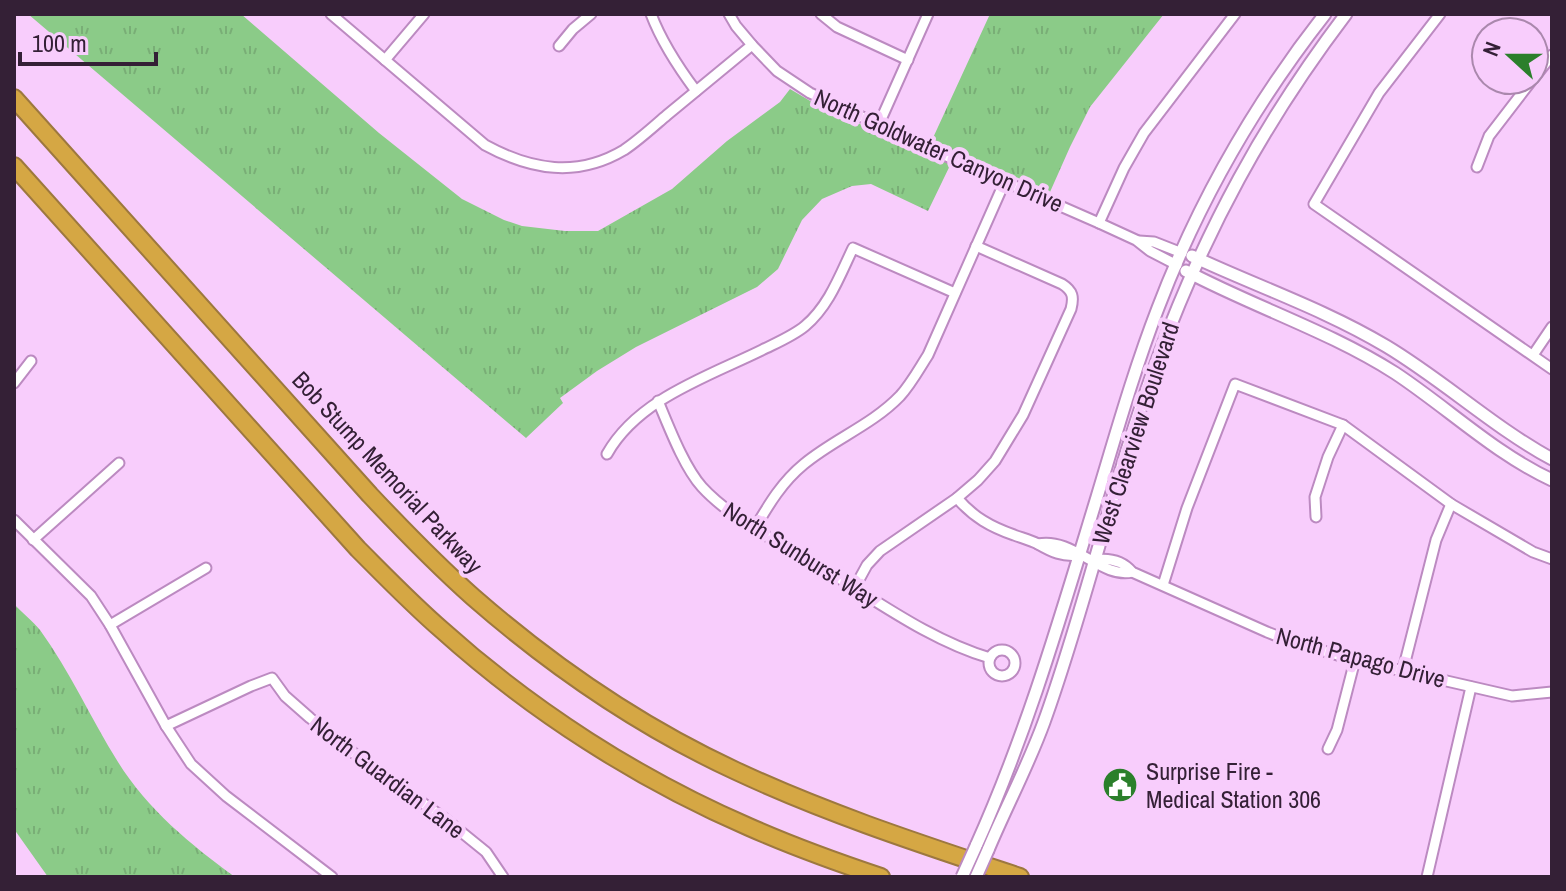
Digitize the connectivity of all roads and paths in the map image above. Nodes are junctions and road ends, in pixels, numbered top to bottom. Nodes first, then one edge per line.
1 (331, 14) edge
2 (424, 14) edge
3 (591, 14) edge
4 (651, 14) edge
5 (729, 14) edge
6 (821, 14) edge
7 (928, 14) edge
8 (1235, 14) edge
9 (1325, 14) edge
10 (1346, 14) edge
11 (1440, 14) edge
12 (752, 45) junction
13 (559, 46) dead end
14 (385, 60) junction
15 (908, 60) junction
16 (696, 91) junction
17 (1520, 96) edge
18 (14, 98) edge
19 (879, 124) junction
20 (14, 166) edge
21 (1477, 167) dead end
22 (1005, 181) junction
23 (1099, 223) junction
24 (976, 246) junction
25 (1179, 259) junction
26 (1197, 259) junction
27 (1191, 274) junction
28 (955, 293) junction
29 (1552, 327) edge
30 (1533, 355) junction
31 (31, 361) dead end
32 (1552, 369) edge
33 (14, 383) edge
34 (658, 401) junction
35 (1343, 425) junction
36 (607, 454) dead end
37 (1552, 459) edge
38 (119, 463) dead end
39 (1552, 480) edge
40 (957, 498) junction
41 (1451, 504) junction
42 (1316, 517) dead end
43 (14, 520) edge
44 (755, 528) junction
45 (33, 540) junction
46 (1079, 555) junction
47 (1552, 559) edge
48 (1094, 560) junction
49 (206, 568) dead end
50 (1163, 585) junction
51 (855, 587) junction
52 (110, 625) junction
53 (990, 658) dead end
54 (1355, 660) junction
55 (1403, 670) junction
56 (1471, 687) junction
57 (1552, 692) edge
58 (166, 726) junction
59 (1328, 749) dead end
60 (982, 848) junction
61 (332, 877) edge
62 (503, 877) edge
63 (881, 877) edge
64 (962, 877) edge
65 (976, 877) edge
66 (1020, 877) edge
67 (1427, 877) edge

1 - 14 street
2 - 14 street
3 - 13 street
4 - 16 street
5 - 12 street, North Goldwater Canyon Drive
6 - 15 street
7 - 15 street
8 - 23 street
9 - 25 street, West Clearview Boulevard
10 - 26 street, West Clearview Boulevard
11 - 30 street
12 - 16 street
12 - 19 street, North Goldwater Canyon Drive
14 - 16 street
15 - 19 street
17 - 21 street
18 - 66 highway, Bob Stump Memorial Parkway
19 - 22 street, North Goldwater Canyon Drive
20 - 63 highway
22 - 23 street, North Goldwater Canyon Drive
22 - 24 street
23 - 25 street, North Goldwater Canyon Drive
24 - 28 street
24 - 40 street
25 - 26 street, North Goldwater Canyon Drive
25 - 27 street, North Goldwater Canyon Drive
25 - 46 street, West Clearview Boulevard
26 - 27 street, West Clearview Boulevard
26 - 37 street, North Goldwater Canyon Drive
27 - 39 street, North Goldwater Canyon Drive
27 - 48 street, West Clearview Boulevard
28 - 34 street
28 - 44 street
29 - 30 street
30 - 32 street
31 - 33 street
34 - 36 street
34 - 44 street, North Sunburst Way
35 - 41 street
35 - 42 street
35 - 50 street
38 - 45 street
40 - 46 street, North Papago Drive
40 - 51 street
41 - 47 street
41 - 55 street
43 - 45 street
44 - 51 street, North Sunburst Way
45 - 52 street
46 - 48 street, North Papago Drive
46 - 60 street, West Clearview Boulevard
48 - 50 street, North Papago Drive
48 - 60 street, West Clearview Boulevard
49 - 52 street
50 - 54 street, North Papago Drive
51 - 53 street, North Sunburst Way
52 - 58 street
54 - 55 street, North Papago Drive
54 - 59 street
55 - 56 street, North Papago Drive
56 - 57 street, North Papago Drive
56 - 67 street
58 - 61 street
58 - 62 street, North Guardian Lane
60 - 64 street, West Clearview Boulevard, bridge
60 - 65 street, West Clearview Boulevard, bridge

